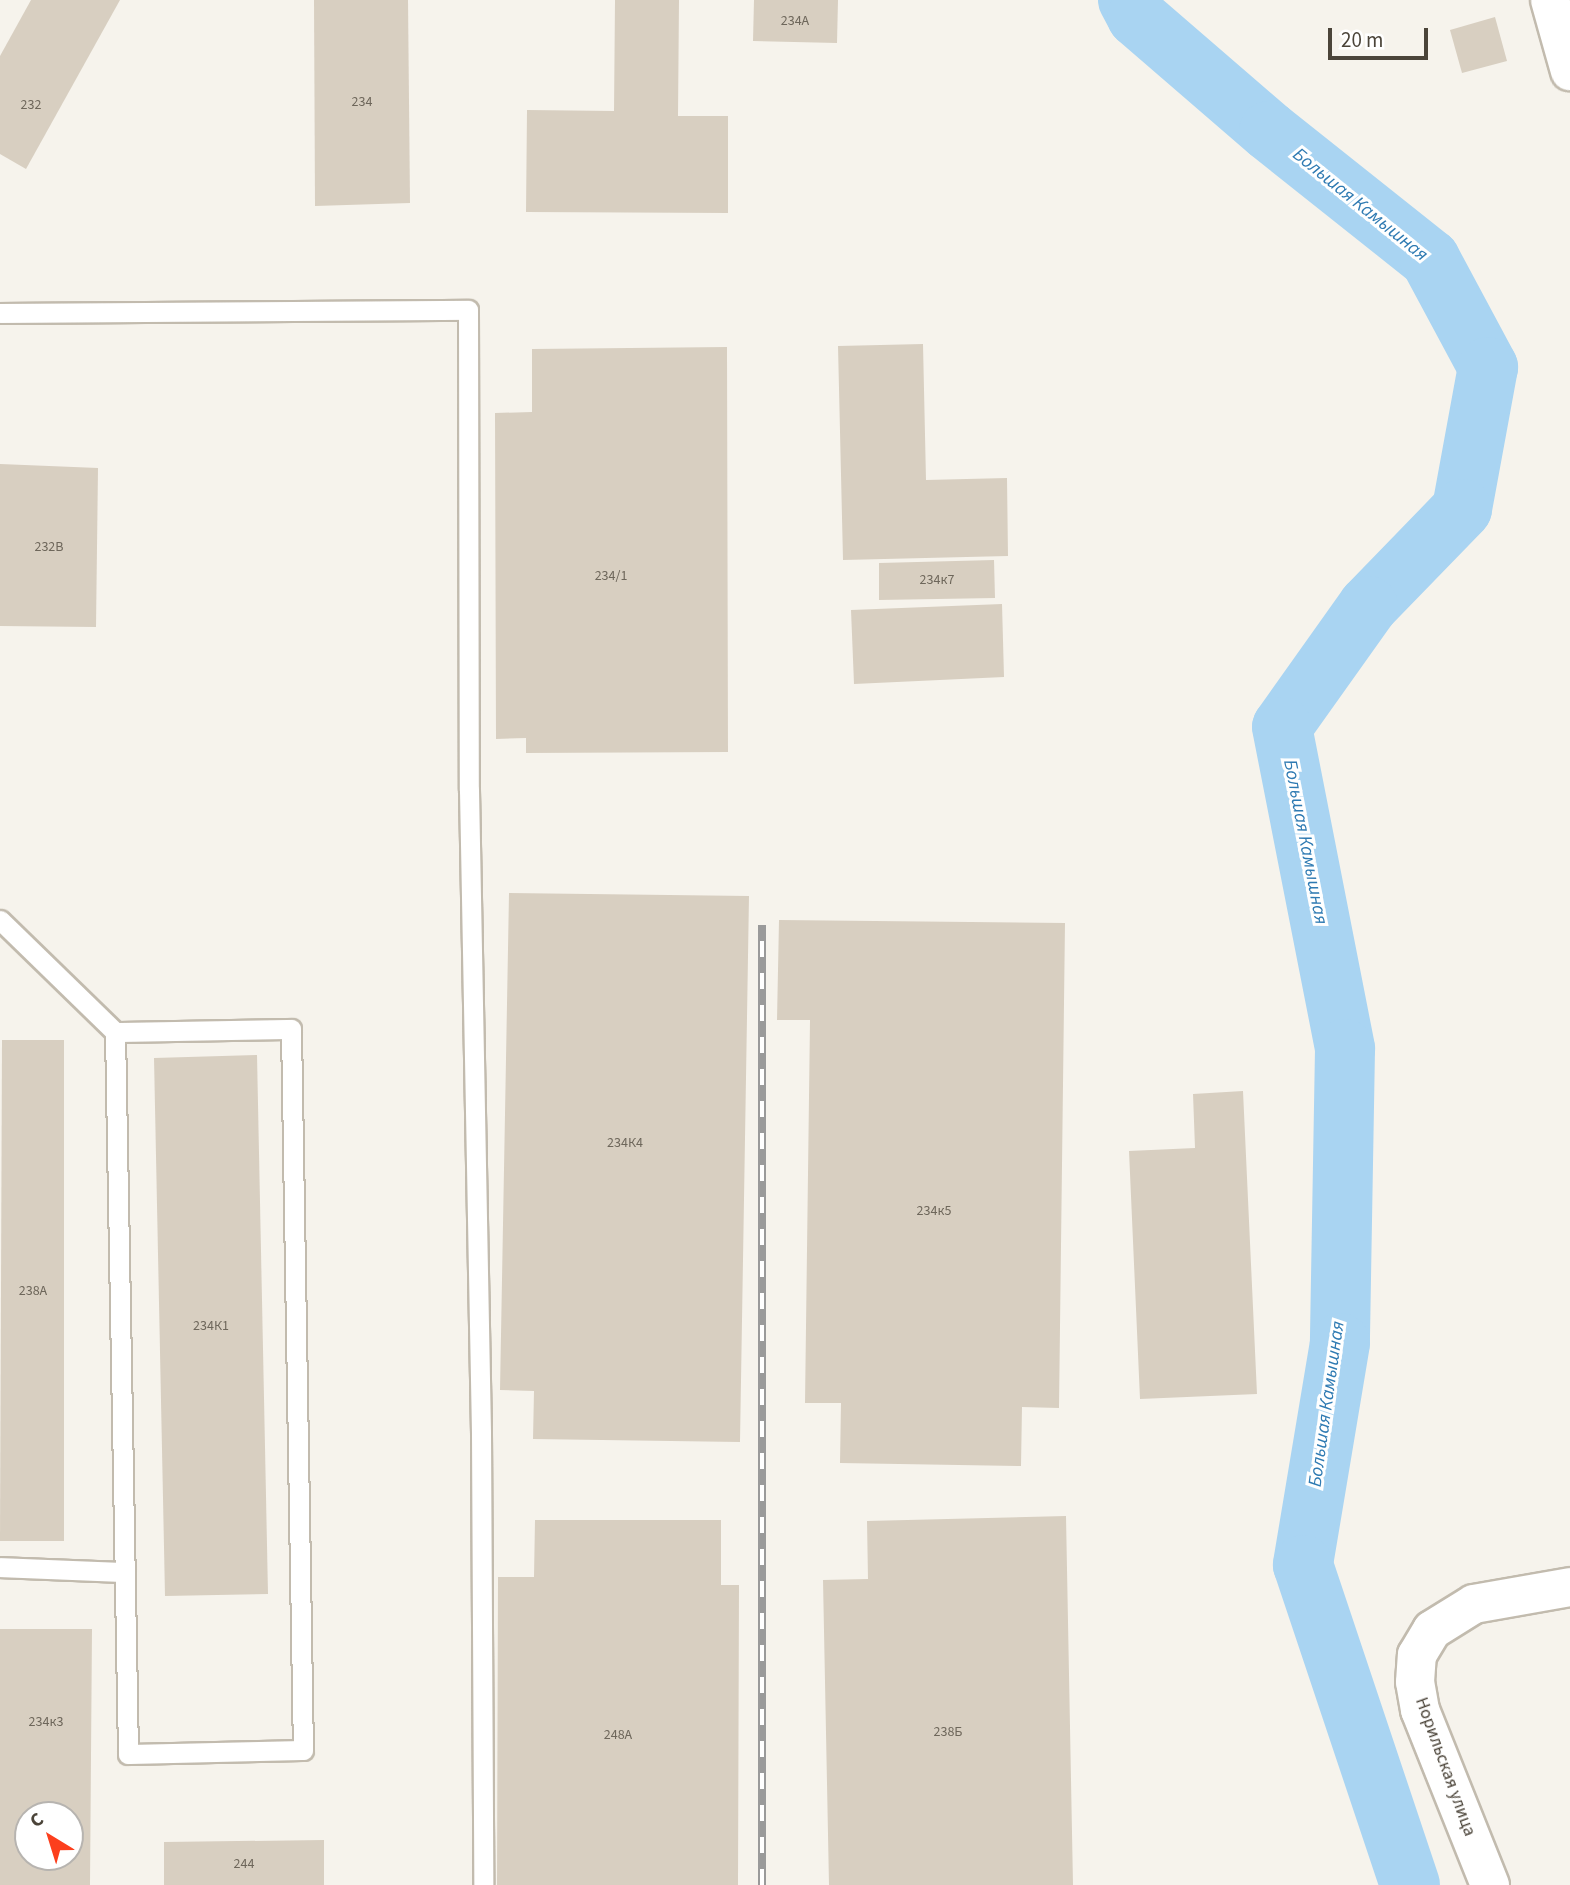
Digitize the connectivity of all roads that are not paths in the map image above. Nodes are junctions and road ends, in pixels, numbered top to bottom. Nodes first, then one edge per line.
1 (1550, 0) edge
2 (1570, 71) edge
3 (0, 313) edge
4 (0, 920) edge
5 (116, 1032) junction
6 (0, 1567) edge
7 (125, 1572) junction
8 (1570, 1587) edge
9 (483, 1885) edge
10 (1490, 1885) edge

1 - 2 street
3 - 9 lane
4 - 5 lane
5 - 7 lane
5 - 7 lane
6 - 7 lane
8 - 10 street, Норильская улица

